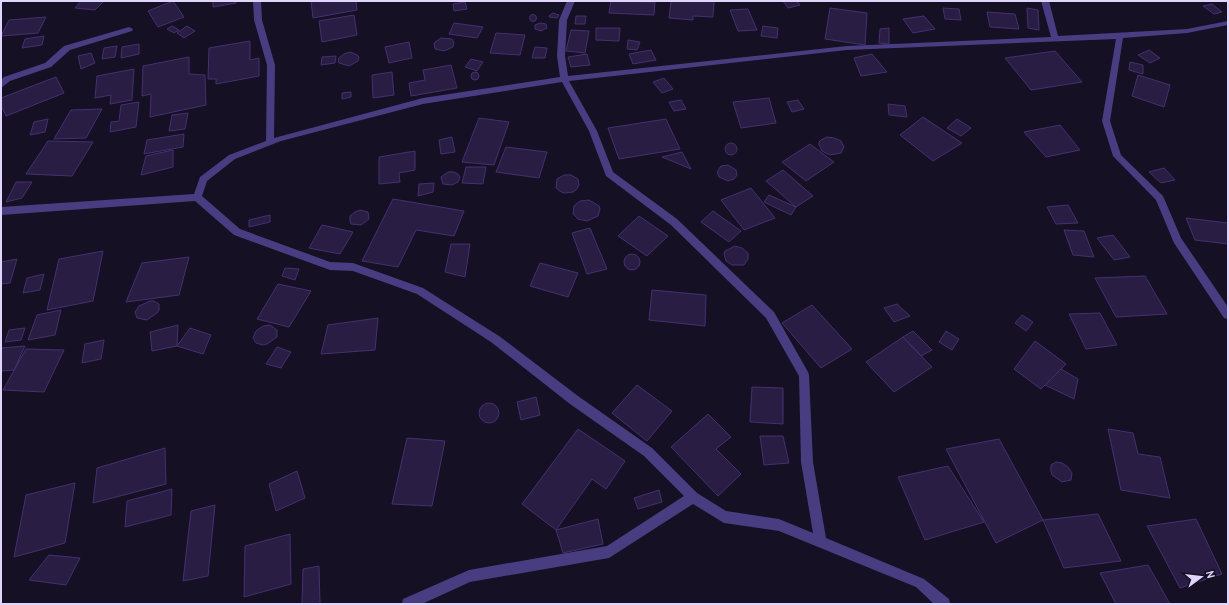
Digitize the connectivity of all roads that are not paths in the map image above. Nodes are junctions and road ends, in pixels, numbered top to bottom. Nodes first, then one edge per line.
1 (257, 1) edge
2 (571, 1) edge
3 (1045, 1) edge
4 (1228, 24) edge
5 (128, 29) dead end
6 (1120, 36) junction
7 (1055, 39) junction
8 (564, 79) junction
9 (1, 85) edge
10 (270, 143) junction
11 (197, 197) junction
12 (1, 210) edge
13 (1228, 315) edge
14 (693, 497) junction
15 (821, 543) junction
16 (408, 604) edge
17 (944, 604) edge

1 - 10 street
2 - 8 street
3 - 7 street
4 - 6 street
5 - 9 street
6 - 7 street
6 - 13 street
7 - 8 street
8 - 10 street
8 - 15 street
10 - 11 street
11 - 12 street
11 - 14 street
14 - 15 street
14 - 16 street
15 - 17 street

